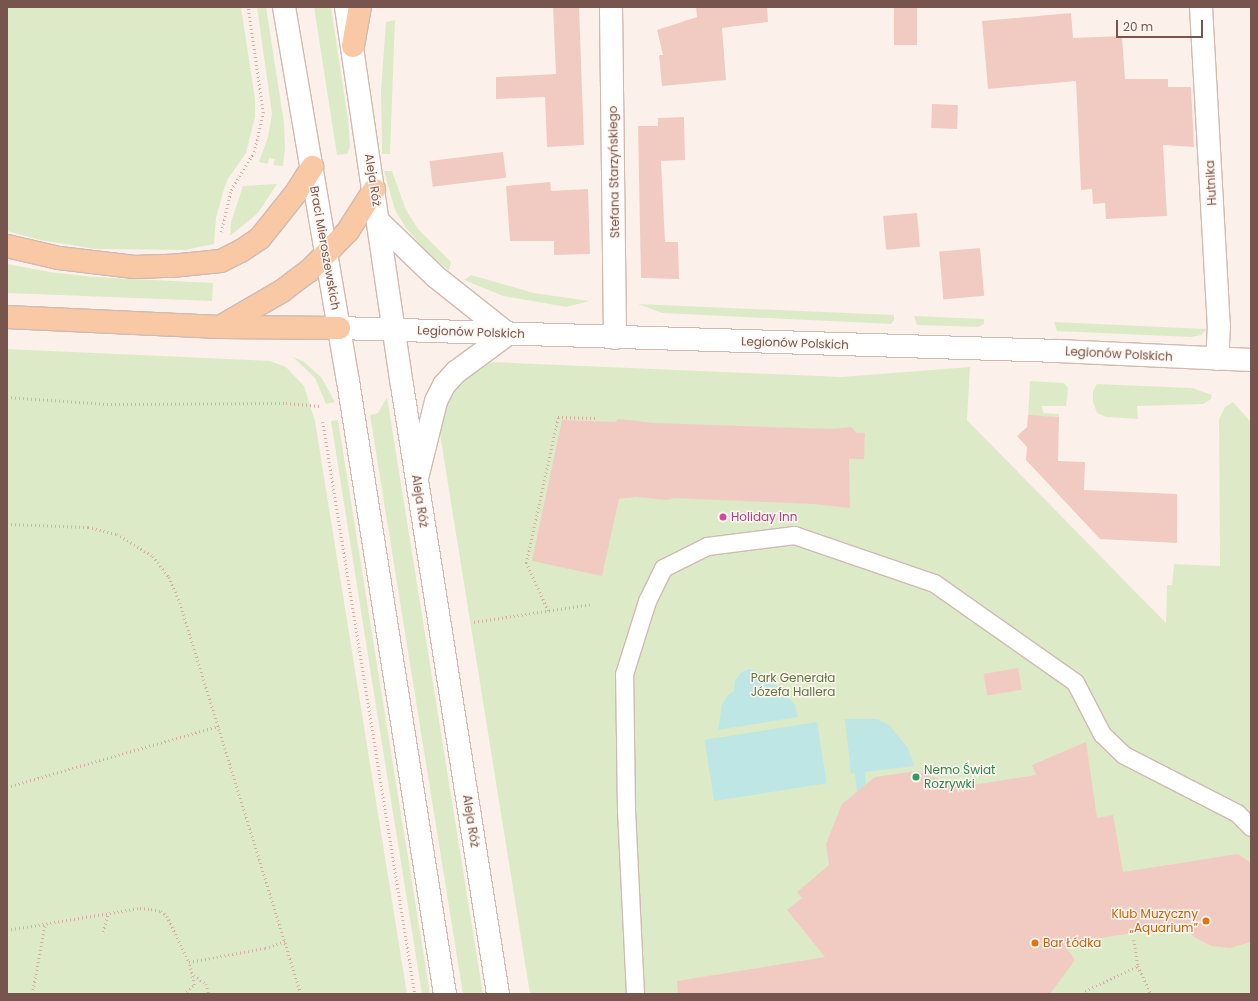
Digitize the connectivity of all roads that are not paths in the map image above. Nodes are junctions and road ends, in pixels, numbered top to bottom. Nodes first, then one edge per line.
1 (284, 7) edge
2 (346, 7) edge
3 (360, 7) edge
4 (611, 7) edge
5 (1201, 7) edge
6 (353, 46) junction
7 (312, 167) junction
8 (374, 190) junction
9 (380, 222) junction
10 (7, 246) edge
11 (326, 254) junction
12 (7, 317) edge
13 (220, 327) junction
14 (339, 328) junction
15 (395, 329) junction
16 (508, 334) junction
17 (615, 338) junction
18 (1217, 359) junction
19 (1251, 360) edge
20 (417, 478) junction
21 (1251, 827) edge
22 (445, 994) edge
23 (498, 994) edge
24 (635, 994) edge

1 - 7 main road
2 - 6 main road, Aleja Róż
3 - 6 main road
4 - 17 main road, Stefana Starzyńskiego
5 - 18 main road, Hutnika
6 - 8 main road, Aleja Róż
7 - 10 main road
7 - 11 main road, Braci Mieroszewskich
8 - 9 main road, Aleja Róż
8 - 11 main road
9 - 15 main road, Aleja Róż
9 - 16 main road
11 - 13 main road
11 - 14 main road, Braci Mieroszewskich
12 - 13 main road
13 - 14 main road
14 - 15 main road, Legionów Polskich
14 - 22 main road
15 - 16 main road, Legionów Polskich
15 - 20 main road, Aleja Róż
16 - 17 main road, Legionów Polskich
16 - 20 main road
17 - 18 main road, Legionów Polskich
18 - 19 main road, Legionów Polskich
20 - 23 main road, Aleja Róż
21 - 24 lane

